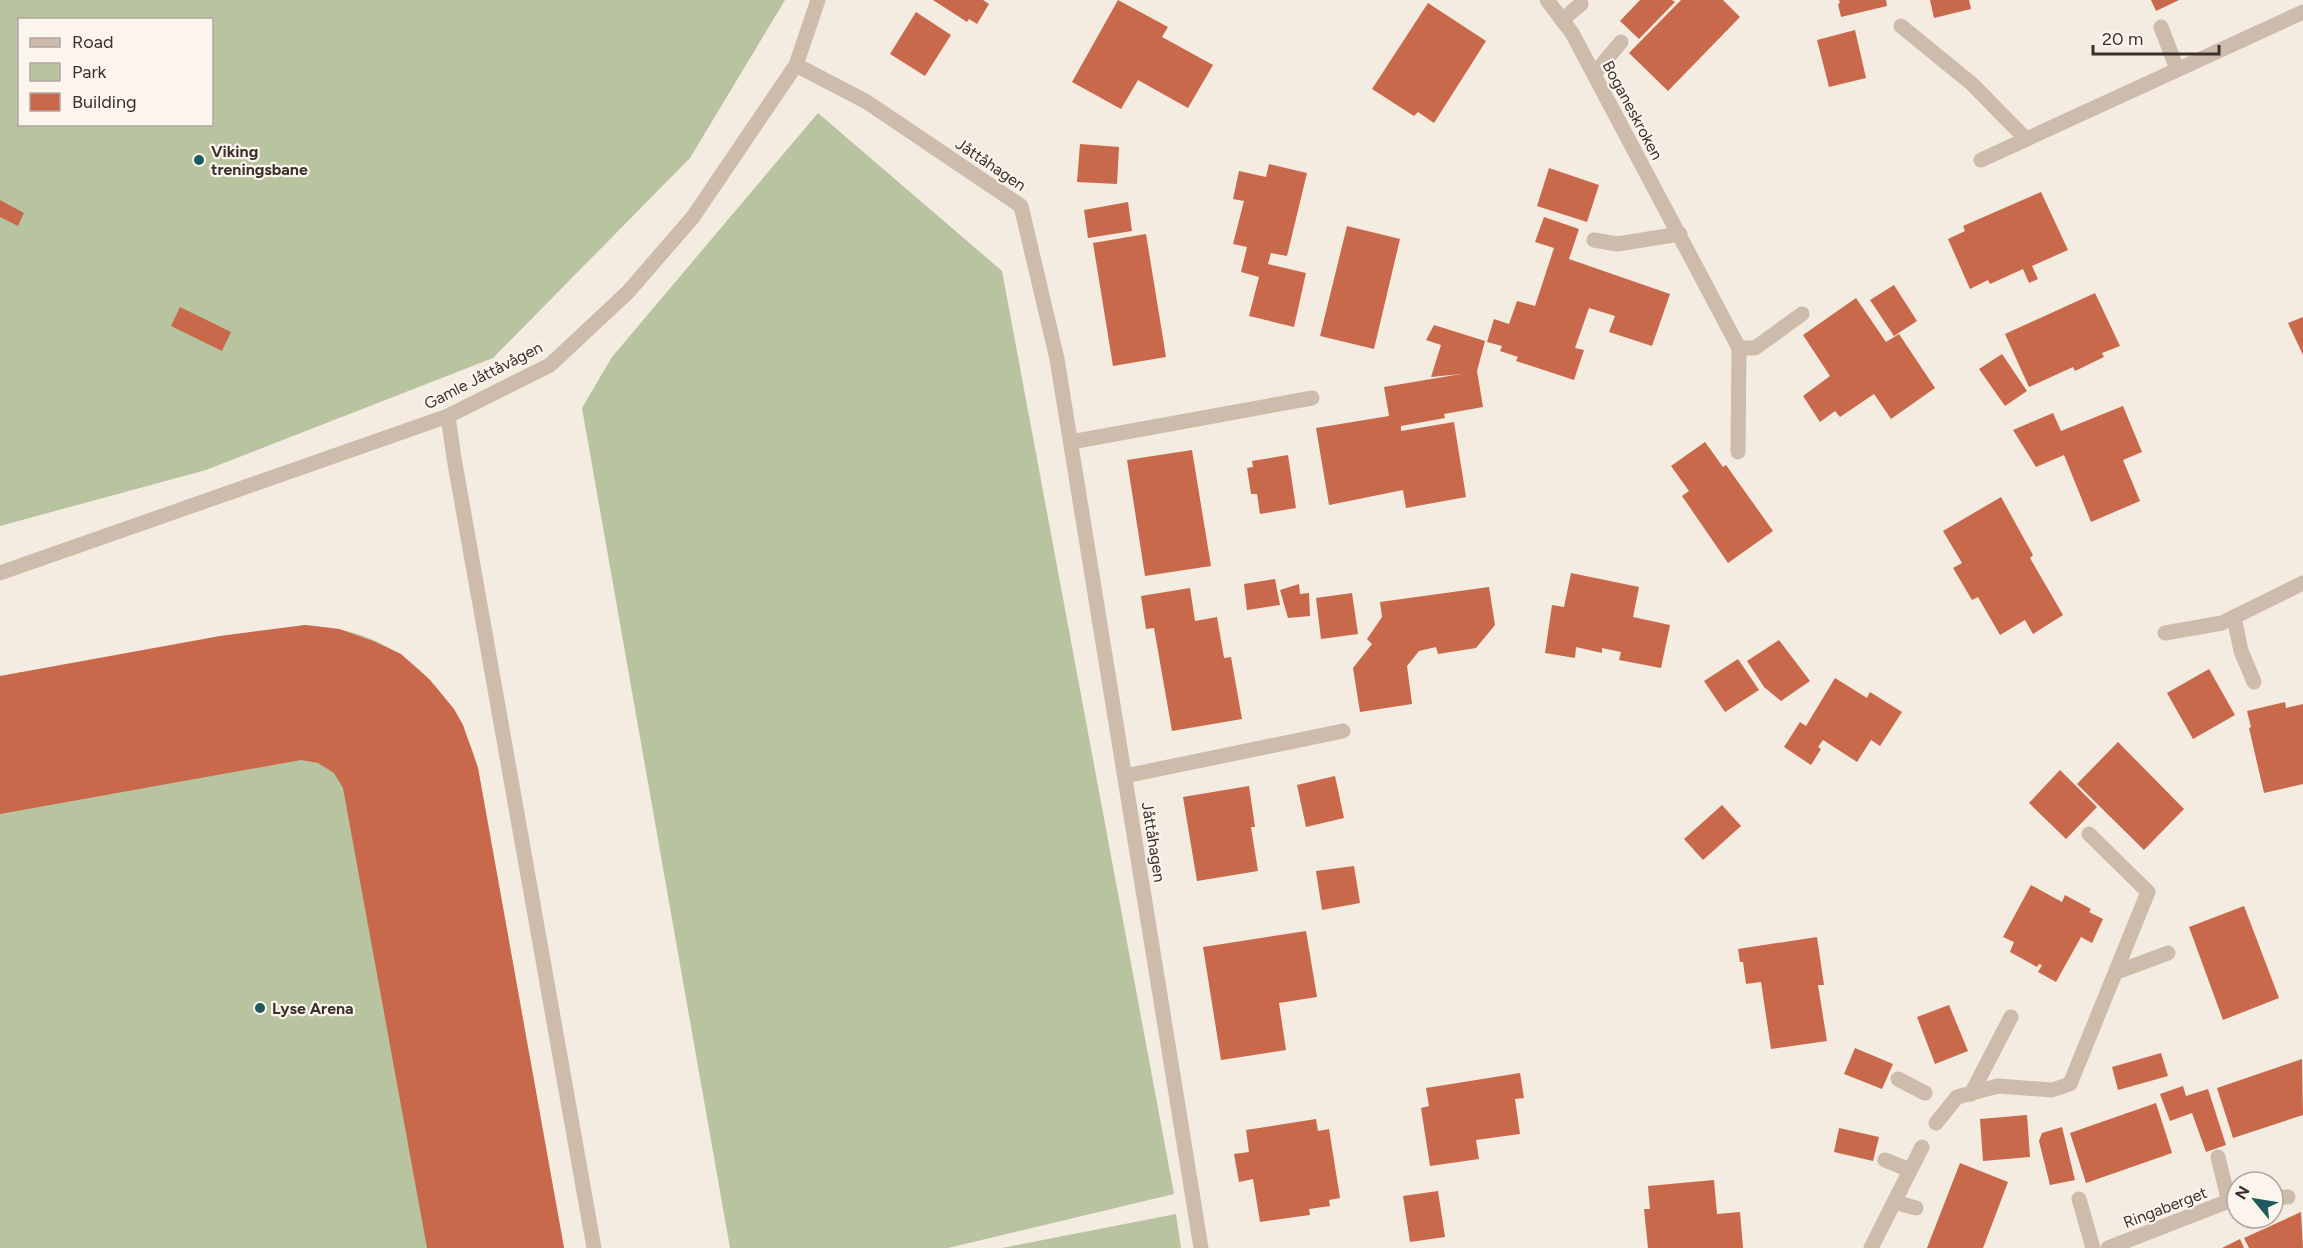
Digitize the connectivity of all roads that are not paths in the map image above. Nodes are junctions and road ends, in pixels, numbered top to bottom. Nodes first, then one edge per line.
1 (818, 0) edge
2 (1547, 0) edge
3 (1581, 4) dead end
4 (2303, 12) edge
5 (1562, 20) junction
6 (1901, 26) dead end
7 (2161, 27) dead end
8 (1621, 42) dead end
9 (795, 65) junction
10 (2177, 69) junction
11 (1594, 74) junction
12 (2026, 139) junction
13 (1981, 160) dead end
14 (1681, 237) junction
15 (1594, 240) dead end
16 (1802, 314) dead end
17 (1739, 348) junction
18 (1312, 398) dead end
19 (448, 416) junction
20 (1071, 442) junction
21 (1738, 452) dead end
22 (0, 573) edge
23 (2303, 583) edge
24 (2234, 617) junction
25 (2165, 633) dead end
26 (2254, 682) dead end
27 (1343, 731) dead end
28 (1125, 776) junction
29 (2089, 834) dead end
30 (2168, 953) dead end
31 (2117, 972) junction
32 (2011, 1017) dead end
33 (1898, 1079) dead end
34 (1925, 1093) dead end
35 (1971, 1094) junction
36 (1936, 1123) dead end
37 (1922, 1147) dead end
38 (2218, 1157) dead end
39 (1885, 1160) dead end
40 (1910, 1170) junction
41 (2225, 1177) edge
42 (2079, 1199) dead end
43 (1894, 1202) junction
44 (2225, 1203) edge
45 (1916, 1208) dead end
46 (594, 1248) edge
47 (1201, 1248) edge
48 (1871, 1248) edge
49 (2093, 1248) edge
50 (2108, 1248) edge

1 - 9 street, Gamle Jåttåvågen
2 - 5 street, Boganeskroken
3 - 5 street
4 - 10 street
5 - 11 street, Boganeskroken
6 - 12 street
7 - 10 street
8 - 11 street
9 - 19 street, Gamle Jåttåvågen
9 - 20 street, Jåttåhagen
10 - 12 street
11 - 14 street, Boganeskroken
12 - 13 street
14 - 15 street
14 - 17 street, Boganeskroken
16 - 17 street
17 - 21 street
18 - 20 street
19 - 22 street, Gamle Jåttåvågen
19 - 46 street
20 - 28 street, Jåttåhagen
23 - 24 street
24 - 25 street
24 - 26 street
27 - 28 street
28 - 47 street, Jåttåhagen
29 - 31 street
30 - 31 street
31 - 35 street
32 - 35 street
33 - 34 street
35 - 36 street
37 - 40 street
38 - 41 street
39 - 40 street
40 - 43 street
42 - 49 street
43 - 45 street
43 - 48 street
44 - 50 street, Ringaberget

